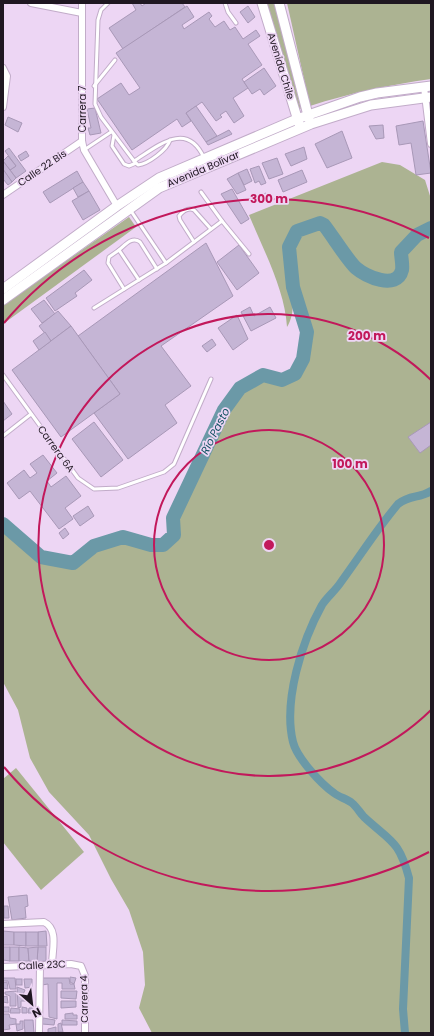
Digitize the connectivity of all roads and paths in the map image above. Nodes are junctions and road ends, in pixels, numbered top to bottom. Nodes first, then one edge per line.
1 (31, 3) edge
2 (82, 3) edge
3 (108, 3) edge
4 (225, 3) edge
5 (262, 3) edge
6 (279, 3) edge
7 (82, 13) junction
8 (236, 23) dead end
9 (115, 60) dead end
10 (3, 68) edge
11 (94, 86) junction
12 (427, 87) edge
13 (428, 97) edge
14 (3, 107) edge
15 (308, 115) junction
16 (297, 119) junction
17 (311, 124) junction
18 (300, 128) junction
19 (111, 132) junction
20 (114, 135) junction
21 (170, 140) junction
22 (82, 141) junction
23 (431, 144) edge
24 (84, 150) junction
25 (205, 158) junction
26 (135, 162) junction
27 (201, 192) dead end
28 (3, 195) edge
29 (117, 206) junction
30 (130, 209) junction
31 (222, 221) junction
32 (211, 229) junction
33 (194, 242) junction
34 (119, 250) junction
35 (249, 254) dead end
36 (166, 263) junction
37 (157, 269) junction
38 (139, 280) junction
39 (3, 289) edge
40 (124, 289) junction
41 (3, 300) edge
42 (94, 308) dead end
43 (3, 375) edge
44 (212, 379) dead end
45 (31, 414) junction
46 (3, 436) edge
47 (3, 924) edge
48 (52, 965) junction
49 (40, 966) junction
50 (81, 966) joint
51 (3, 967) edge
52 (39, 1033) edge
53 (85, 1033) edge

1 - 7 street
2 - 7 street, Carrera 7
3 - 11 lane
4 - 8 lane
5 - 16 main road, Avenida Chile
6 - 15 main road, Avenida Chile
7 - 22 street, Carrera 7
9 - 11 lane
10 - 14 street
11 - 19 lane
12 - 13 street
12 - 15 main road, Avenida Bolívar
13 - 17 main road, Avenida Bolívar
13 - 23 street
15 - 16 main road, Avenida Bolívar
15 - 17 main road, Avenida Chile
16 - 18 main road, Avenida Chile
16 - 25 main road, Avenida Bolívar
17 - 18 main road, Avenida Bolívar
18 - 30 main road, Avenida Bolívar
19 - 20 lane
19 - 24 lane
20 - 26 lane
20 - 26 lane
21 - 25 lane
21 - 26 lane
21 - 26 lane
22 - 24 street, Carrera 7
22 - 28 street, Calle 22 Bis
24 - 29 street, Carrera 7
25 - 29 main road, Avenida Bolívar
27 - 31 lane
29 - 39 main road, Avenida Bolívar
30 - 36 lane
30 - 41 main road, Avenida Bolívar
31 - 32 lane
31 - 35 lane
32 - 33 lane
32 - 33 lane
33 - 36 lane
34 - 37 lane
34 - 38 lane
34 - 40 lane
36 - 37 lane
37 - 38 lane
38 - 40 lane
40 - 42 lane
43 - 45 lane, Carrera 6A
44 - 45 lane, Carrera 6A
45 - 46 lane
47 - 48 street
48 - 49 street, Calle 23C
48 - 50 street, Calle 23C
49 - 51 street, Calle 23C
49 - 52 street
50 - 53 street, Carrera 4

